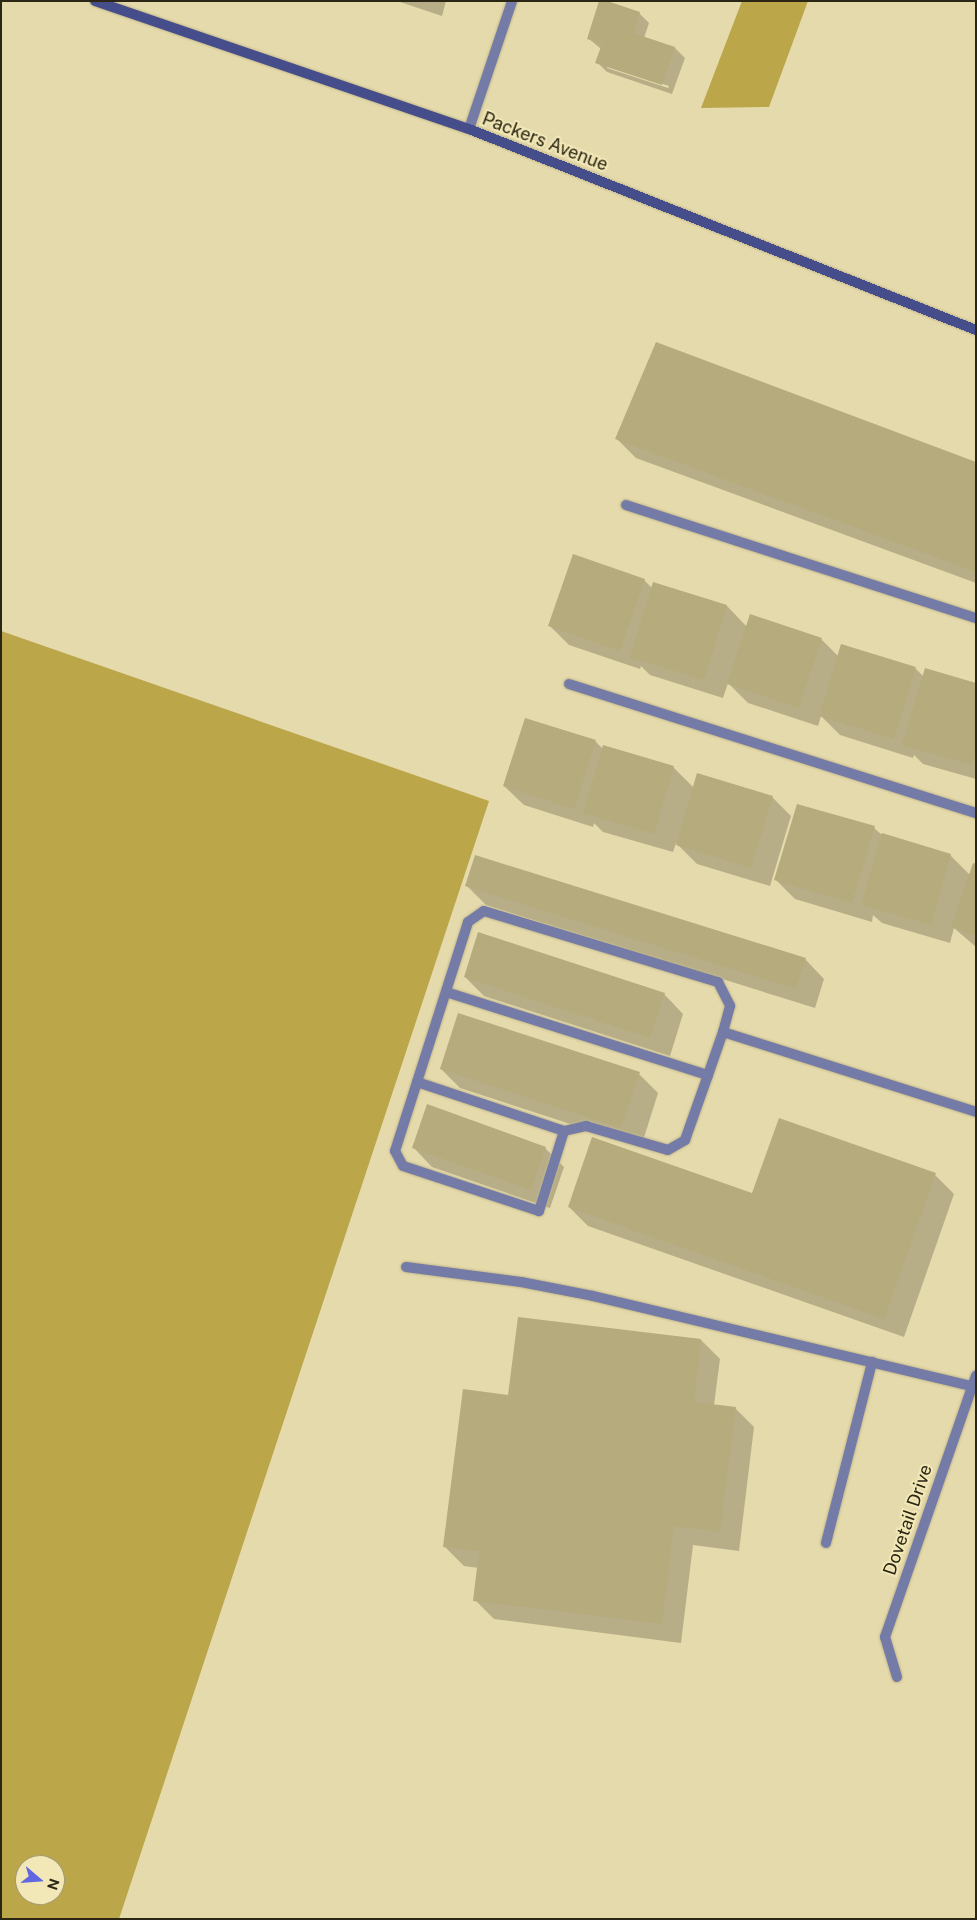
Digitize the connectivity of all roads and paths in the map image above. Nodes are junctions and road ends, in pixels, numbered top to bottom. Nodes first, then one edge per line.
1 (95, 1) edge
2 (512, 1) edge
3 (469, 129) junction
4 (976, 330) edge
5 (626, 505) dead end
6 (976, 618) edge
7 (569, 684) dead end
8 (976, 813) edge
9 (446, 992) junction
10 (722, 1032) junction
11 (708, 1075) junction
12 (417, 1082) junction
13 (976, 1112) edge
14 (564, 1132) junction
15 (406, 1267) dead end
16 (872, 1362) junction
17 (976, 1375) edge
18 (974, 1386) edge
19 (826, 1543) dead end
20 (897, 1677) dead end

1 - 3 main road, Packers Avenue
2 - 3 street
3 - 4 main road, Packers Avenue
5 - 6 street
7 - 8 street
9 - 10 street
9 - 11 street
9 - 12 street
10 - 11 street
10 - 13 street
11 - 14 street
12 - 14 street
12 - 14 street
15 - 16 street
16 - 18 street
16 - 19 street
17 - 18 street, Dovetail Drive
18 - 20 street, Dovetail Drive

